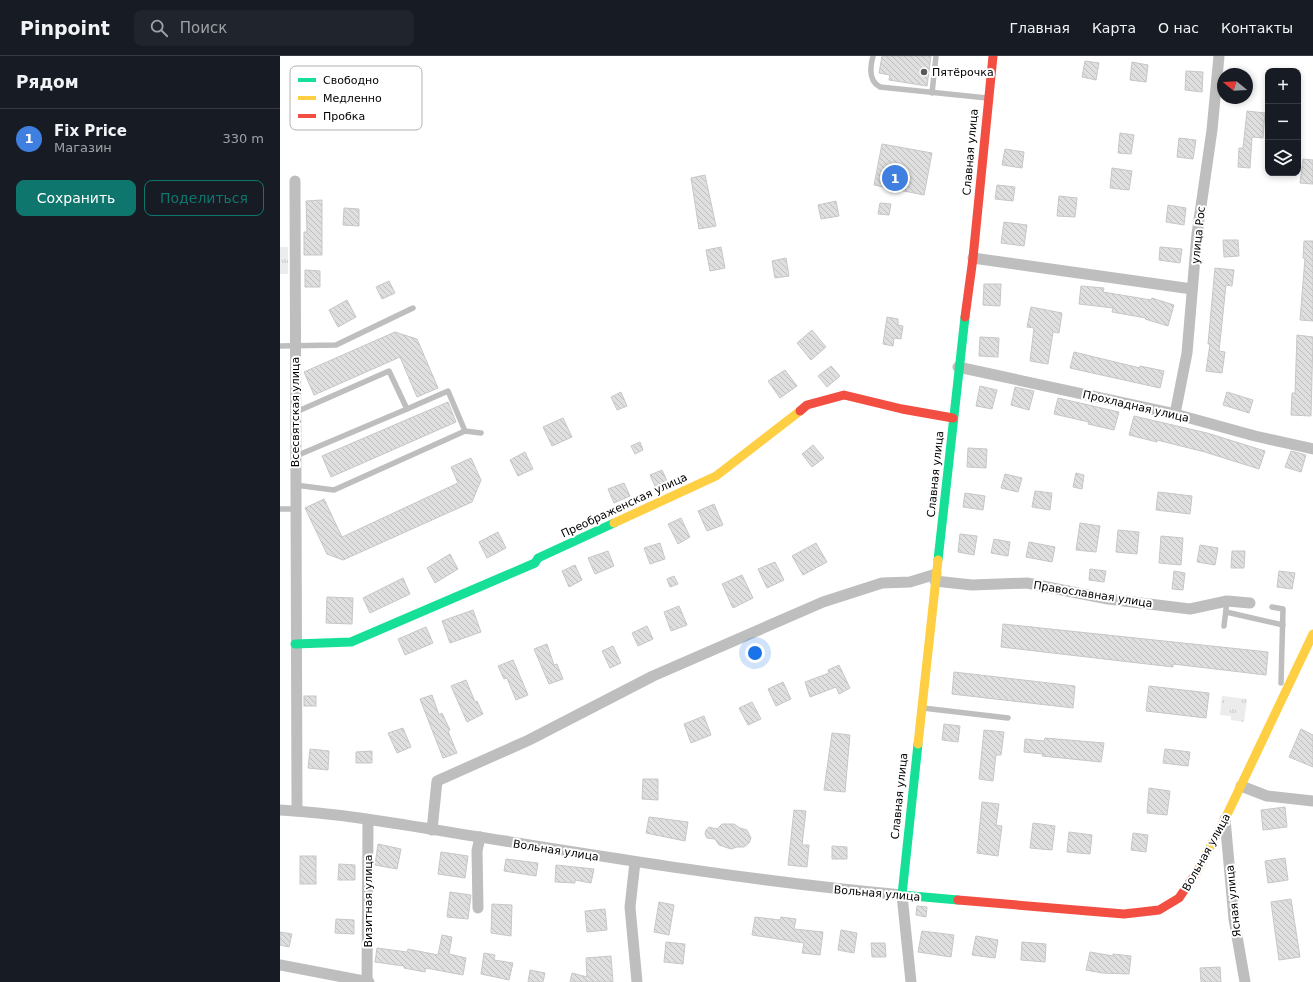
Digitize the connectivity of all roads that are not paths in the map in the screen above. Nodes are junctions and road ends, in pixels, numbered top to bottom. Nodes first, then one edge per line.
1 (873, 56) edge
2 (936, 56) edge
3 (992, 56) edge
4 (1219, 56) edge
5 (932, 92) junction
6 (987, 98) junction
7 (295, 181) dead end
8 (973, 258) junction
9 (1192, 289) junction
10 (413, 308) dead end
11 (280, 346) edge
12 (296, 346) junction
13 (958, 367) junction
14 (407, 409) junction
15 (294, 413) junction
16 (1175, 414) junction
17 (953, 418) junction
18 (465, 431) junction
19 (481, 433) dead end
20 (1313, 448) edge
21 (295, 456) junction
22 (294, 485) junction
23 (280, 509) edge
24 (294, 509) junction
25 (936, 578) junction
26 (1250, 603) dead end
27 (1226, 607) junction
28 (1272, 607) dead end
29 (1283, 625) junction
30 (1224, 626) dead end
31 (1313, 634) edge
32 (295, 644) junction
33 (1281, 683) dead end
34 (921, 708) junction
35 (1008, 718) dead end
36 (1241, 786) junction
37 (1313, 802) edge
38 (280, 810) edge
39 (297, 811) junction
40 (1225, 819) junction
41 (368, 820) junction
42 (432, 830) junction
43 (480, 838) junction
44 (635, 862) junction
45 (902, 895) junction
46 (478, 908) dead end
47 (280, 965) edge
48 (368, 982) edge
49 (637, 982) edge
50 (910, 982) edge
51 (1245, 982) edge

1 - 5 lane
2 - 5 lane
3 - 6 street, Славная улица
4 - 9 street, улица Рос
5 - 6 lane
6 - 8 street, Славная улица
7 - 12 street, Всесвятская улица
8 - 9 street
8 - 13 street, Славная улица
9 - 16 street, улица Рос
10 - 12 lane
11 - 12 lane
12 - 15 street, Всесвятская улица
13 - 16 street, Прохладная улица
13 - 17 street, Славная улица
14 - 15 lane
14 - 18 lane
14 - 21 lane
15 - 21 street, Всесвятская улица
16 - 20 street, Прохладная улица
17 - 25 street, Славная улица
17 - 32 street, Преображенская улица
18 - 19 lane
18 - 22 lane
21 - 22 street, Всесвятская улица
22 - 24 street, Всесвятская улица
23 - 24 lane
24 - 32 street, Всесвятская улица
25 - 27 street, Православная улица
25 - 34 street, Славная улица
25 - 42 street
26 - 27 street, Православная улица
27 - 29 lane
27 - 30 lane
28 - 29 lane
29 - 33 lane
31 - 36 street, Вольная улица
32 - 39 street, Всесвятская улица
34 - 35 lane
34 - 45 street, Славная улица
36 - 37 street
36 - 40 street, Вольная улица
38 - 39 street, Вольная улица
39 - 41 street, Вольная улица
40 - 45 street, Вольная улица
40 - 51 street, Ясная улица
41 - 42 street, Вольная улица
41 - 48 street, Визитная улица
42 - 43 street, Вольная улица
43 - 44 street, Вольная улица
43 - 46 street
44 - 45 street, Вольная улица
44 - 49 street
45 - 50 street
47 - 48 street

